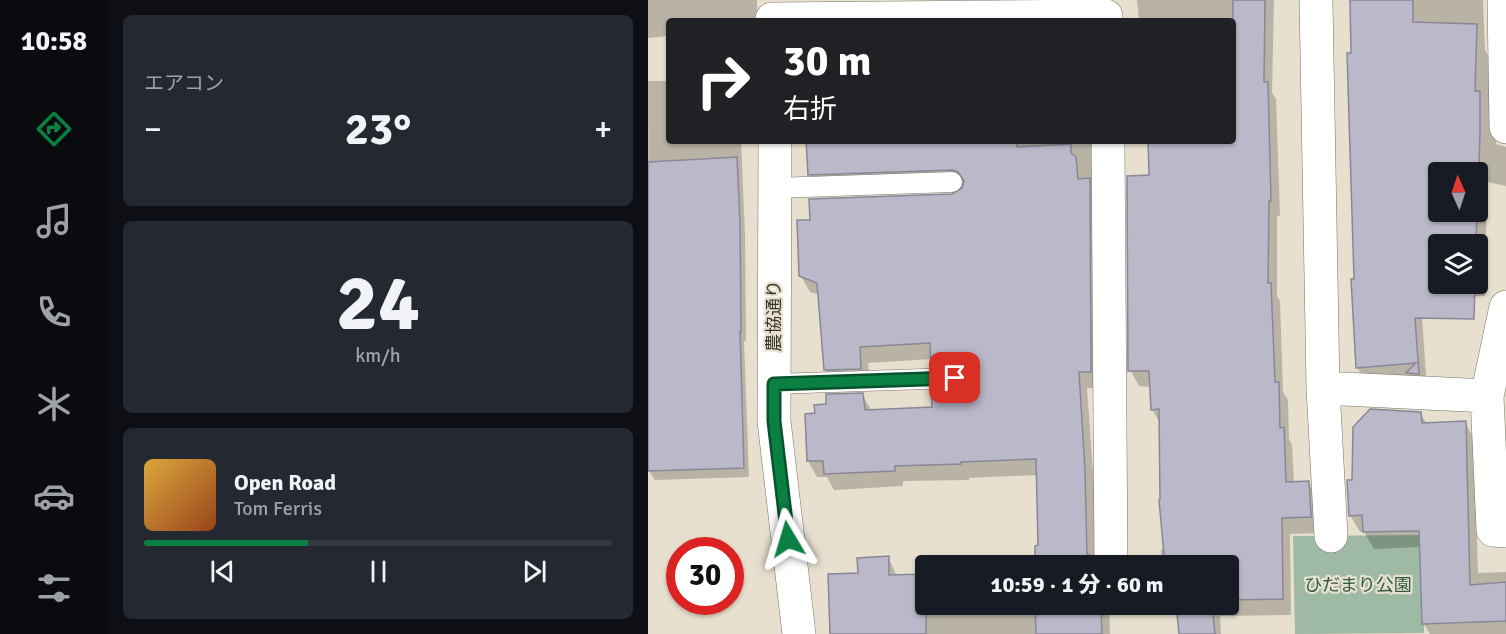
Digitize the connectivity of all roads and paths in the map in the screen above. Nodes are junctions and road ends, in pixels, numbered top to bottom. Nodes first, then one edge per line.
1 (1316, 0) edge
2 (1504, 0) edge
3 (1106, 12) edge
4 (772, 13) edge
5 (1506, 117) edge
6 (1506, 127) edge
7 (774, 144) edge
8 (1108, 144) edge
9 (952, 182) dead end
10 (776, 188) junction
11 (1506, 307) edge
12 (955, 378) dead end
13 (774, 384) junction
14 (1323, 388) junction
15 (1487, 396) junction
16 (1506, 531) edge
17 (1331, 536) dead end
18 (1111, 555) edge
19 (799, 634) edge

1 - 14 street
2 - 5 street
3 - 4 street
5 - 6 street
7 - 10 street, 農協通り
8 - 18 street
9 - 10 lane
10 - 13 street, 農協通り
11 - 15 street
12 - 13 lane
13 - 19 street, 農協通り
14 - 15 street
14 - 17 street
15 - 16 street

